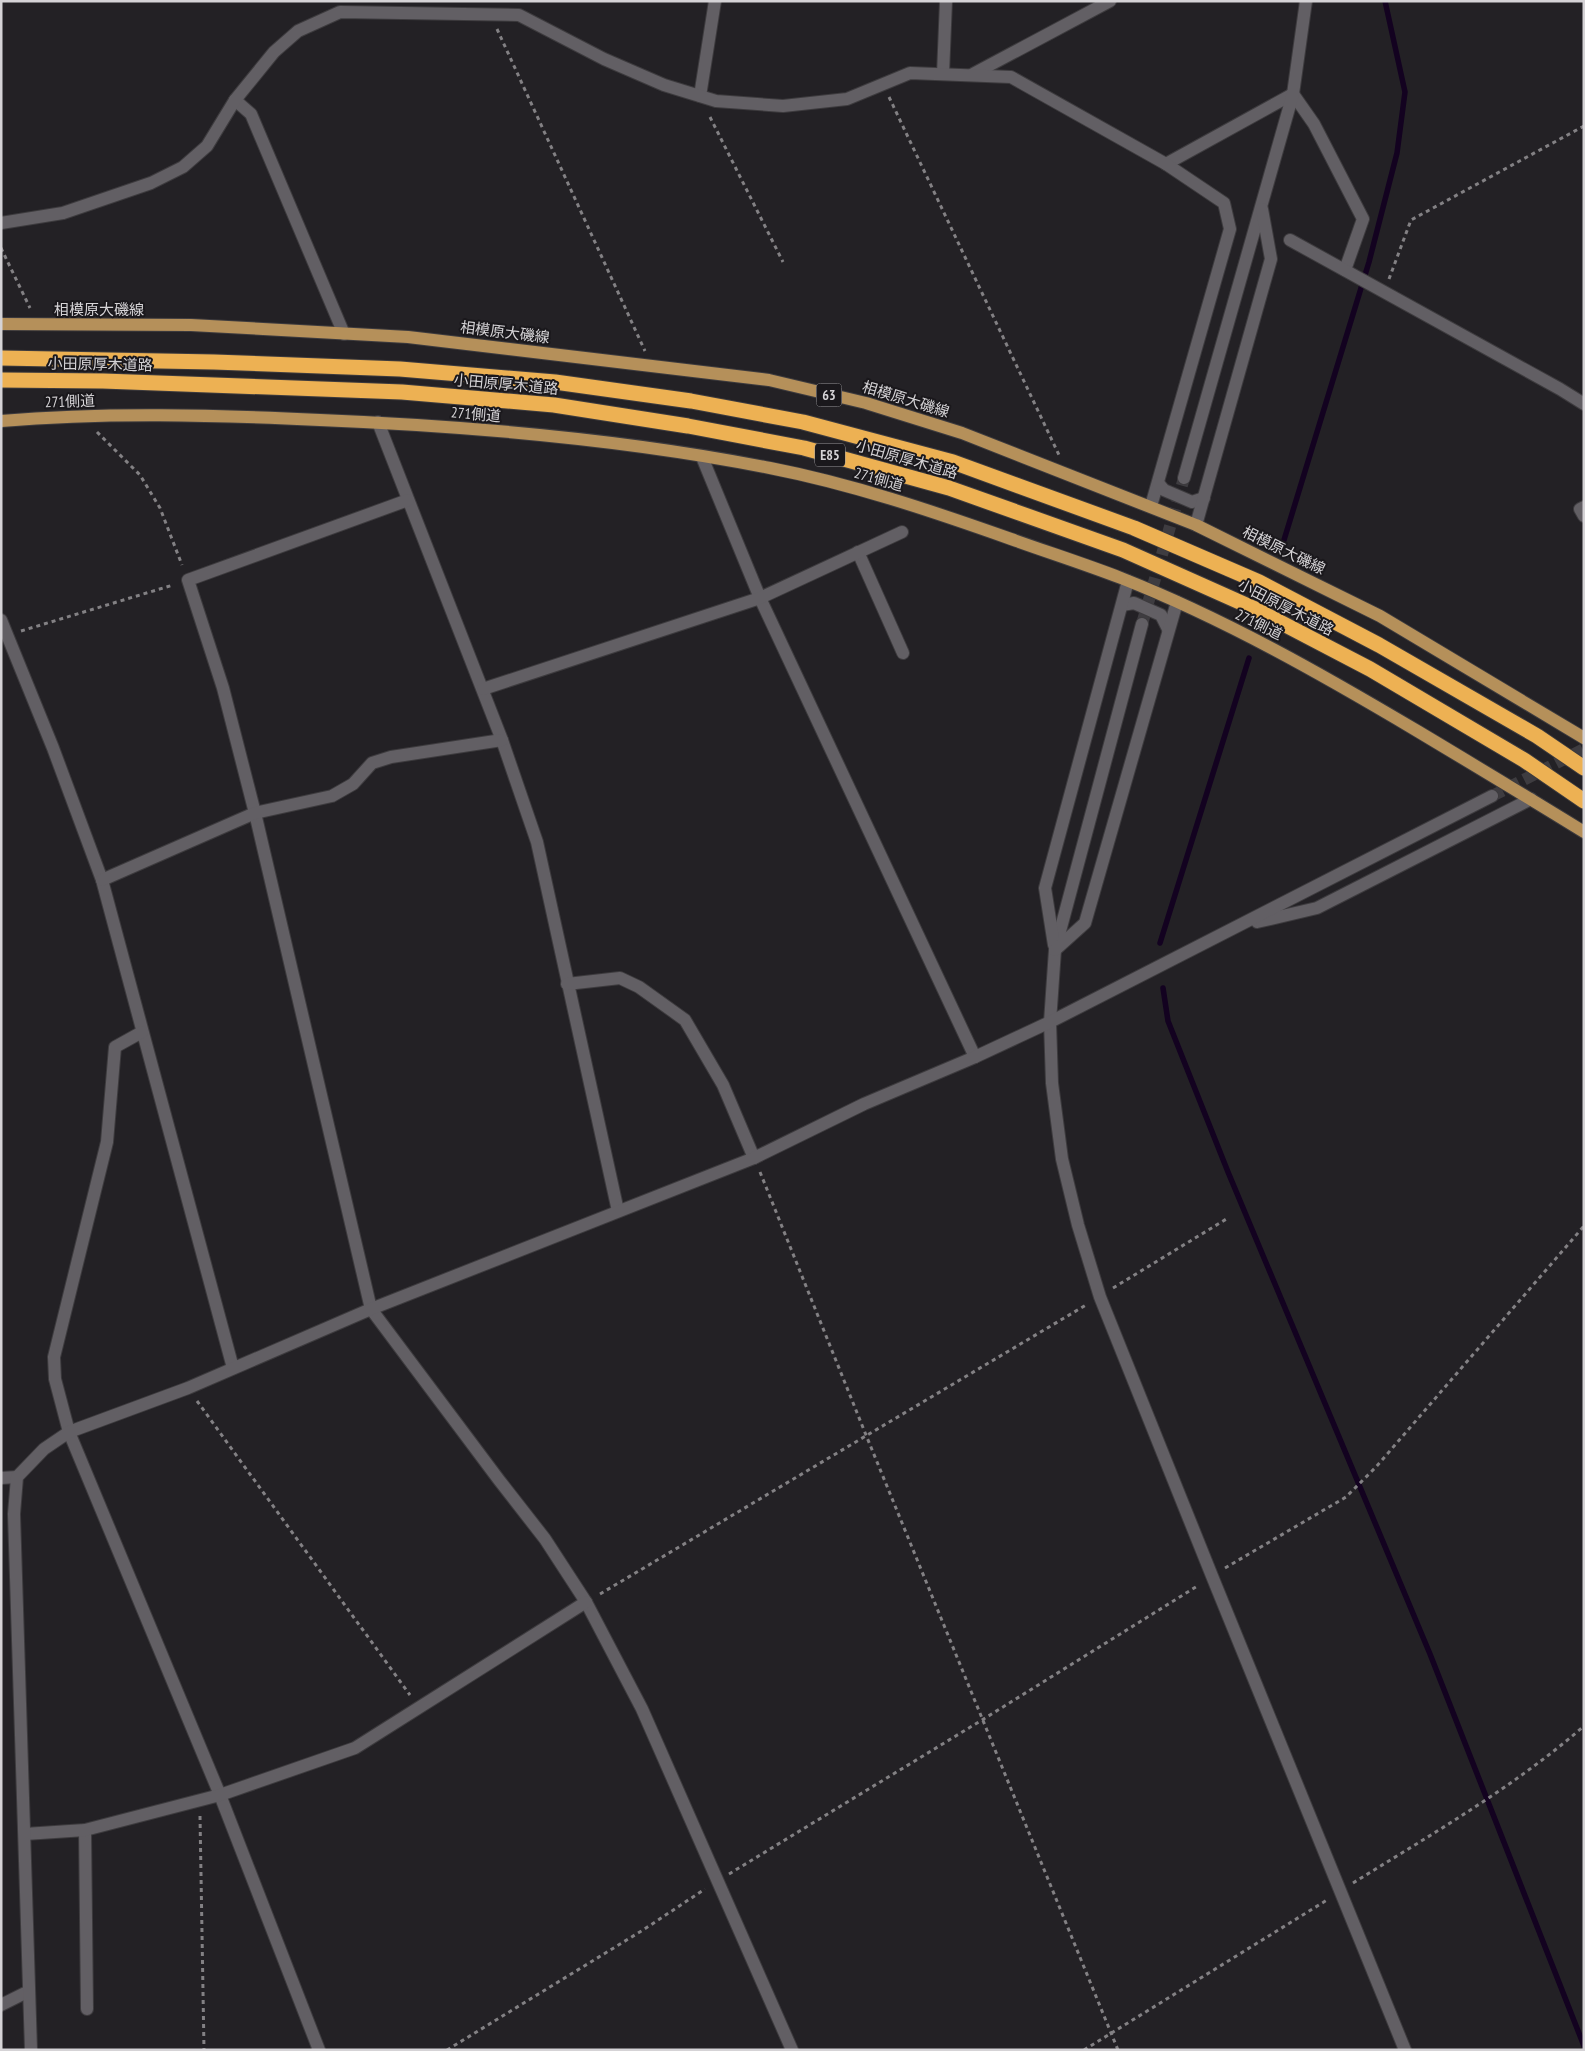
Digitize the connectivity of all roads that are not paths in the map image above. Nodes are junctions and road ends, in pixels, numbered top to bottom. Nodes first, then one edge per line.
1 (502, 1) edge
2 (715, 1) edge
3 (946, 1) edge
4 (1110, 1) edge
5 (1306, 1) edge
6 (340, 7) edge
7 (489, 13) junction
8 (943, 74) junction
9 (972, 75) junction
10 (1293, 94) junction
11 (700, 96) junction
12 (235, 100) junction
13 (1166, 164) junction
14 (1261, 205) junction
15 (1, 223) edge
16 (1290, 240) dead end
17 (1350, 272) junction
18 (1, 324) edge
19 (344, 334) junction
20 (1, 358) edge
21 (1, 380) edge
22 (1584, 404) edge
23 (1, 421) edge
24 (378, 422) junction
25 (702, 457) junction
26 (1184, 478) tunnel mouth
27 (1158, 483) junction
28 (1204, 498) junction
29 (408, 500) junction
30 (1151, 506) junction
31 (1584, 507) edge
32 (1584, 516) edge
33 (1196, 525) junction
34 (902, 532) dead end
35 (858, 552) junction
36 (1128, 582) junction
37 (760, 598) junction
38 (1177, 602) junction
39 (1122, 605) junction
40 (1, 620) edge
41 (1142, 624) tunnel mouth
42 (1168, 629) junction
43 (903, 653) dead end
44 (483, 689) junction
45 (1584, 738) edge
46 (502, 740) junction
47 (1584, 768) edge
48 (1492, 796) tunnel mouth
49 (1531, 799) junction
50 (1584, 801) edge
51 (254, 813) junction
52 (1584, 832) edge
53 (102, 880) junction
54 (1236, 927) junction
55 (1054, 950) junction
56 (567, 984) junction
57 (1050, 1022) junction
58 (142, 1032) junction
59 (975, 1057) junction
60 (754, 1158) junction
61 (618, 1211) junction
62 (371, 1309) junction
63 (233, 1368) junction
64 (69, 1432) junction
65 (17, 1477) junction
66 (1, 1478) edge
67 (586, 1602) junction
68 (220, 1795) junction
69 (85, 1830) junction
70 (25, 1834) junction
71 (29, 1991) junction
72 (1, 2005) edge
73 (87, 2009) dead end
74 (31, 2050) edge
75 (319, 2050) edge
76 (792, 2050) edge
77 (1405, 2050) edge

1 - 7 street
2 - 11 street
3 - 8 street
4 - 9 street
5 - 10 street
6 - 7 street
6 - 12 street
7 - 11 street
8 - 9 street
8 - 11 street
9 - 13 street
10 - 13 street
10 - 14 street
10 - 17 street
12 - 15 street
12 - 19 street
13 - 27 street
14 - 26 street
14 - 28 street
16 - 17 street
17 - 22 street
18 - 19 main road, 相模原大磯線 / 63
19 - 30 main road, 相模原大磯線 / 63
20 - 47 highway, 小田原厚木道路 / E85
21 - 50 highway, 小田原厚木道路 / E85
23 - 24 main road, 271側道
24 - 25 main road, 271側道
24 - 29 street
25 - 36 main road, 271側道
25 - 37 street
27 - 28 street
27 - 30 street
28 - 33 street
29 - 44 street
29 - 51 street
30 - 33 main road, 相模原大磯線 / 63
31 - 32 street
33 - 45 main road, 相模原大磯線 / 63
34 - 35 street
35 - 37 street
35 - 43 street
36 - 38 main road, 271側道
36 - 39 street
37 - 44 street
37 - 59 street
38 - 42 street
38 - 49 main road, 271側道
39 - 42 street
39 - 55 street
40 - 53 street
41 - 55 street
42 - 55 street
44 - 46 street
46 - 51 street
46 - 56 street
48 - 54 street
49 - 52 main road, 271側道
49 - 54 street
51 - 53 street
51 - 62 street
53 - 58 street
54 - 57 street
55 - 57 street
56 - 60 street
56 - 61 street
57 - 59 street
57 - 77 street
58 - 63 street
58 - 64 street
59 - 60 street
60 - 61 street
61 - 62 street
62 - 63 street
62 - 67 street
63 - 64 street
64 - 65 street
64 - 68 street
65 - 66 street
65 - 70 street
67 - 68 street
67 - 76 street
68 - 69 street
68 - 75 street
69 - 70 street
69 - 73 street
70 - 71 street
71 - 72 street
71 - 74 street

